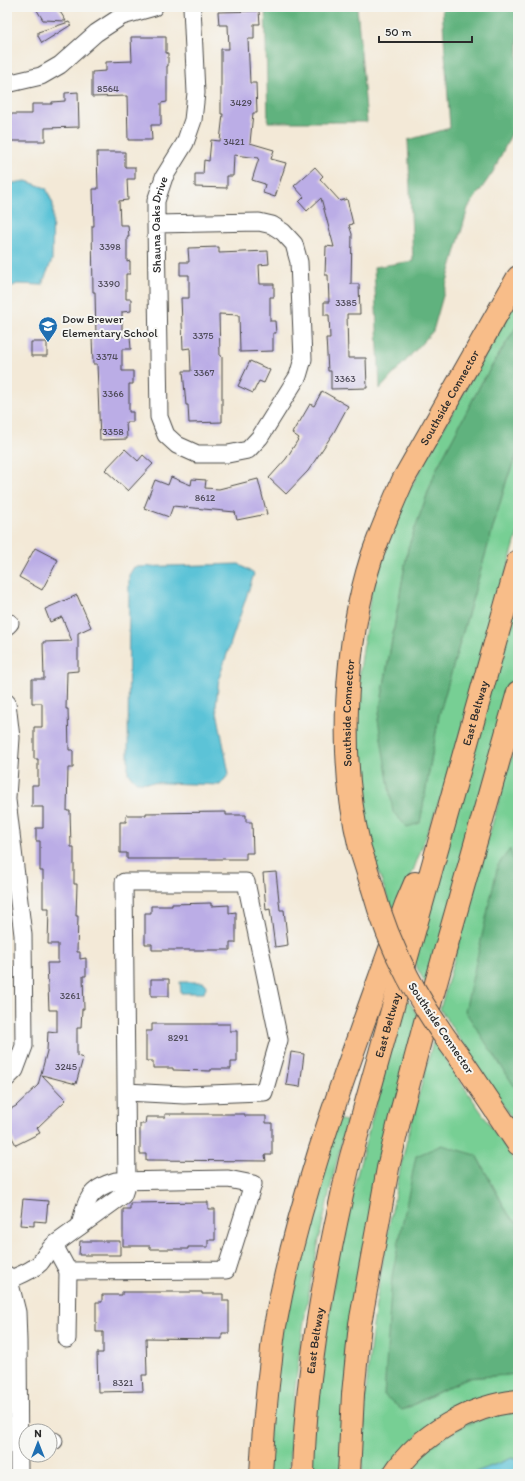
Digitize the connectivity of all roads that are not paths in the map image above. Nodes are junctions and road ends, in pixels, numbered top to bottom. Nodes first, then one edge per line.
1 (154, 7) edge
2 (192, 7) edge
3 (7, 84) edge
4 (156, 224) junction
5 (518, 277) edge
6 (518, 560) edge
7 (518, 692) edge
8 (7, 703) edge
9 (453, 792) junction
10 (7, 798) edge
11 (7, 1078) edge
12 (126, 1092) junction
13 (518, 1144) edge
14 (127, 1180) junction
15 (54, 1245) junction
16 (68, 1271) junction
17 (8, 1278) edge
18 (67, 1339) dead end
19 (518, 1401) edge
20 (17, 1440) edge
21 (19, 1474) edge
22 (261, 1474) edge
23 (303, 1474) edge
24 (349, 1474) edge
25 (394, 1474) edge

1 - 3 street
2 - 4 street, Shauna Oaks Drive
4 - 4 street, Shauna Oaks Drive
5 - 13 highway, Southside Connector, bridge
6 - 9 highway, East Beltway
7 - 24 highway
8 - 10 street
9 - 22 highway
9 - 23 highway, East Beltway
10 - 11 street
12 - 12 street
12 - 14 street
14 - 15 street
14 - 16 street
15 - 16 street
15 - 17 street
16 - 18 street
17 - 20 street
19 - 25 highway
20 - 21 street

